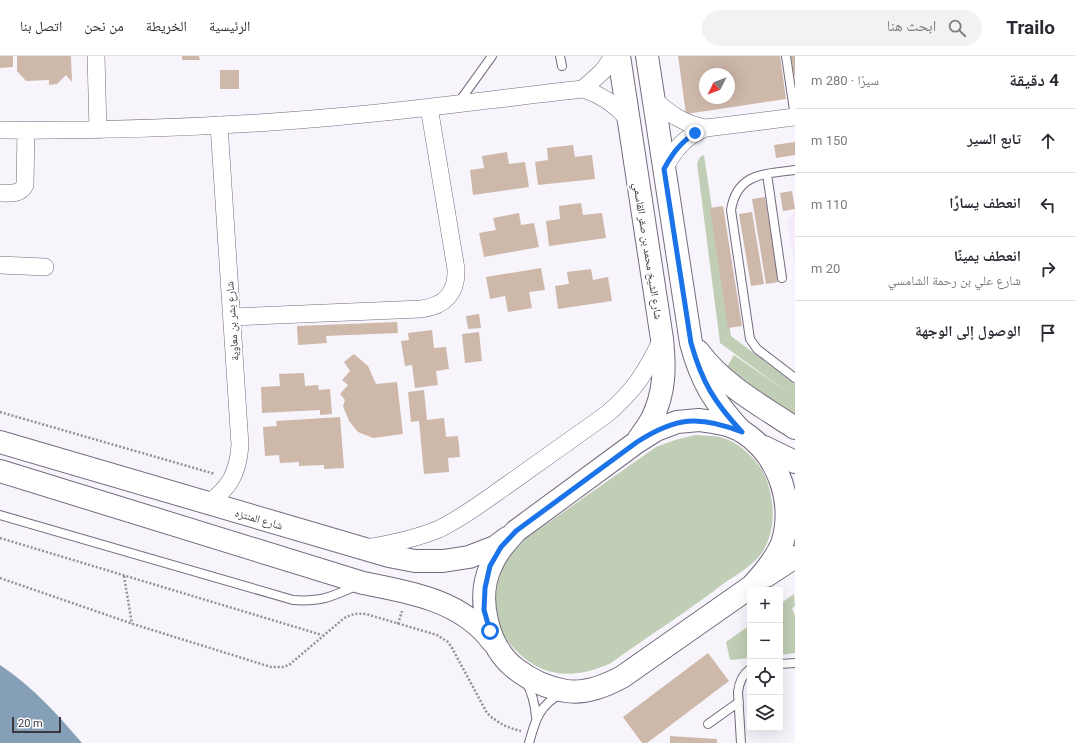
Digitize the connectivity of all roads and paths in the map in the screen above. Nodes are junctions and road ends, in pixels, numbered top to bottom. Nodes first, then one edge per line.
1 (96, 56) edge
2 (492, 56) edge
3 (560, 56) edge
4 (613, 56) edge
5 (619, 56) edge
6 (647, 56) edge
7 (786, 56) edge
8 (562, 66) dead end
9 (583, 89) junction
10 (654, 100) junction
11 (458, 103) junction
12 (429, 107) junction
13 (795, 117) edge
14 (628, 119) junction
15 (219, 125) junction
16 (706, 128) junction
17 (0, 130) edge
18 (26, 130) junction
19 (98, 130) junction
20 (664, 169) junction
21 (795, 170) edge
22 (767, 174) junction
23 (0, 193) edge
24 (0, 265) edge
25 (45, 267) dead end
26 (782, 278) dead end
27 (232, 318) junction
28 (662, 339) junction
29 (691, 343) junction
30 (795, 378) edge
31 (0, 412) edge
32 (795, 428) edge
33 (742, 432) junction
34 (0, 442) edge
35 (637, 442) junction
36 (760, 445) junction
37 (38, 454) junction
38 (0, 459) edge
39 (795, 462) edge
40 (0, 471) edge
41 (231, 479) junction
42 (207, 504) junction
43 (0, 515) edge
44 (516, 531) junction
45 (0, 538) edge
46 (362, 549) junction
47 (795, 556) edge
48 (124, 576) junction
49 (0, 578) edge
50 (362, 582) junction
51 (752, 586) junction
52 (132, 624) junction
53 (323, 635) junction
54 (500, 651) junction
55 (795, 663) edge
56 (783, 664) edge
57 (515, 669) junction
58 (747, 672) edge
59 (567, 691) junction
60 (739, 702) junction
61 (536, 717) junction
62 (708, 724) dead end
63 (531, 734) junction
64 (529, 743) edge
65 (741, 743) edge

1 - 19 street
2 - 11 lane
3 - 8 lane
4 - 9 street
5 - 14 main road, شارع الشيخ محمد بن صقر القاسمي
6 - 10 main road
7 - 13 lane
9 - 11 street
9 - 14 street
10 - 16 street
10 - 20 main road
11 - 12 street
12 - 15 street
12 - 27 street
13 - 16 street
14 - 28 main road, شارع الشيخ محمد بن صقر القاسمي
15 - 19 street
15 - 27 street, شارع بشر بن معاوية
16 - 20 street
17 - 18 street
18 - 19 street
18 - 23 street
20 - 29 main road
21 - 22 lane
22 - 26 lane
22 - 30 lane
24 - 25 street
27 - 41 street, شارع بشر بن معاوية
28 - 35 main road, شارع الشيخ محمد بن صقر القاسمي
28 - 46 street
29 - 32 main road
29 - 33 main road
31 - 41 path
33 - 35 main road
33 - 36 main road
34 - 37 main road, شارع المنتزه
35 - 44 main road
36 - 39 main road
36 - 51 main road
37 - 38 main road
37 - 42 main road, شارع المنتزه
40 - 50 main road
41 - 42 street, شارع بشر بن معاوية
42 - 46 main road, شارع المنتزه
43 - 50 lane
44 - 46 main road, شارع المنتزه
44 - 54 main road
45 - 48 path
47 - 51 main road
48 - 52 path
48 - 53 path
49 - 52 path
50 - 54 main road
51 - 59 main road
52 - 53 path
53 - 63 path
54 - 57 main road
55 - 56 lane
57 - 59 main road
57 - 61 lane
58 - 60 lane
59 - 61 lane
60 - 62 lane
60 - 65 lane
61 - 63 lane
63 - 64 lane

